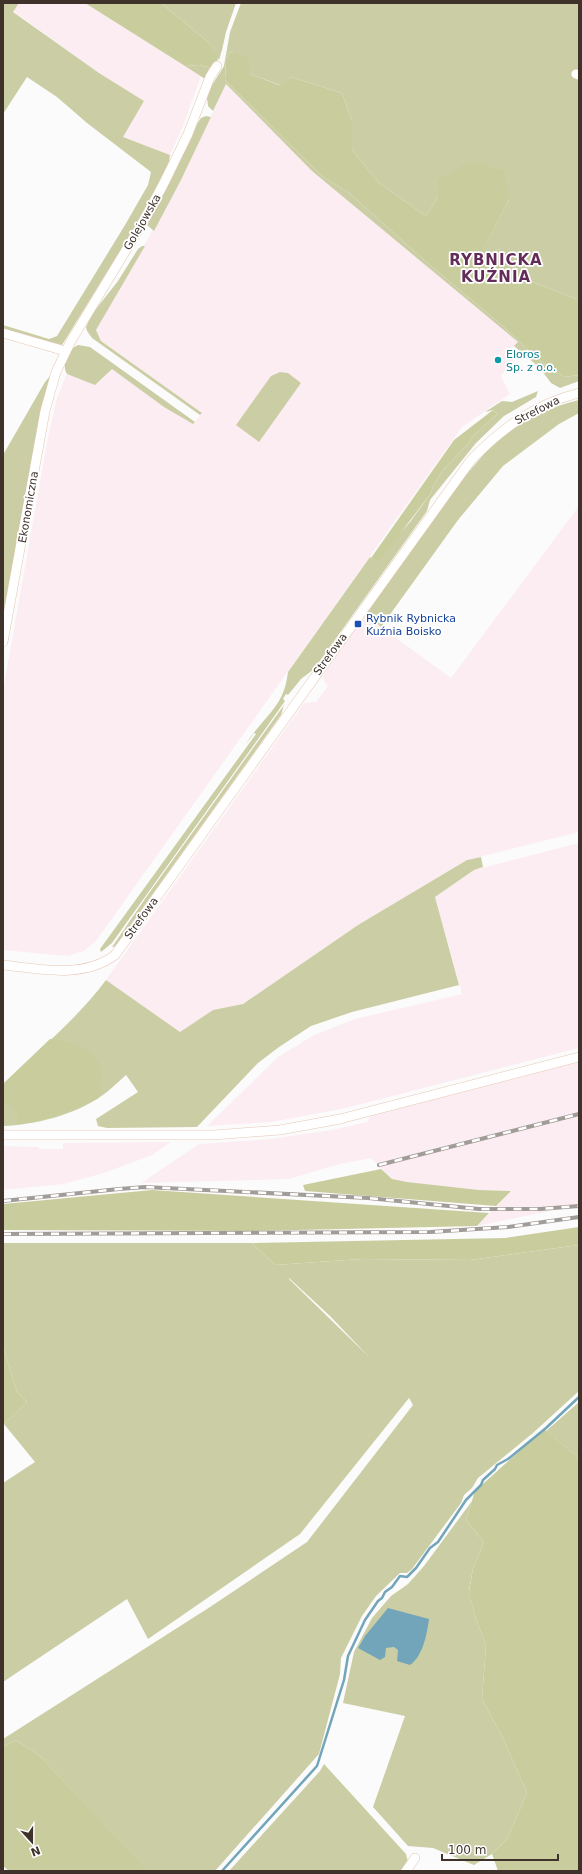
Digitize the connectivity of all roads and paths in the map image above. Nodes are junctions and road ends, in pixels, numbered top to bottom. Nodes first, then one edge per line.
1 (217, 66) dead end
2 (3, 333) edge
3 (65, 351) junction
4 (56, 372) joint
5 (579, 393) edge
6 (3, 642) edge
7 (3, 966) edge
8 (579, 1057) edge
9 (3, 1135) edge
10 (416, 1858) dead end
11 (406, 1871) edge

1 - 3 street, Golejowska
2 - 3 street
3 - 4 street, Golejowska
4 - 6 street, Ekonomiczna
5 - 7 street, Strefowa
8 - 9 street
10 - 11 street

